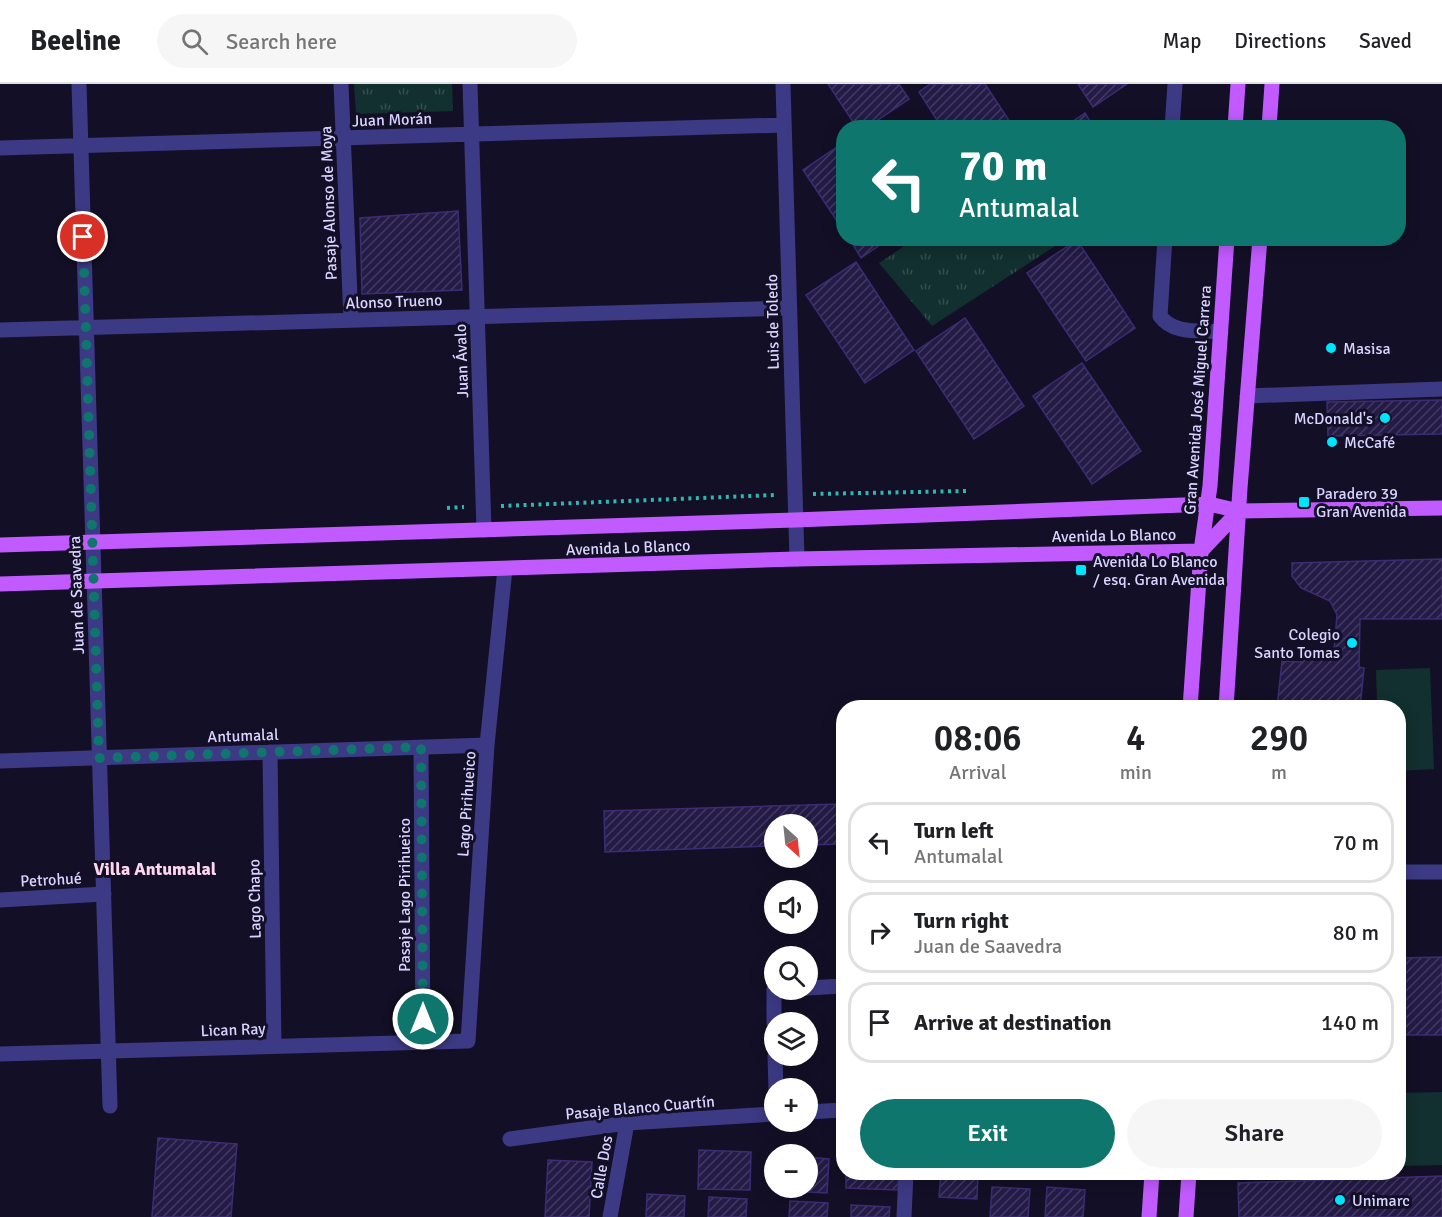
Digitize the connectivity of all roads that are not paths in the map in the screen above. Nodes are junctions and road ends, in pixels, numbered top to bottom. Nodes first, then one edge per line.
1 (79, 84) edge
2 (341, 84) edge
3 (470, 84) edge
4 (783, 84) edge
5 (1174, 84) edge
6 (1238, 84) edge
7 (1272, 84) edge
8 (1172, 120) edge
9 (1236, 120) edge
10 (1270, 120) edge
11 (784, 125) junction
12 (471, 134) junction
13 (343, 138) junction
14 (81, 146) junction
15 (0, 148) edge
16 (1164, 246) edge
17 (1226, 246) edge
18 (1259, 246) edge
19 (789, 308) junction
20 (477, 317) junction
21 (351, 321) junction
22 (86, 328) junction
23 (0, 330) edge
24 (1221, 332) junction
25 (1442, 389) edge
26 (1247, 396) junction
27 (1209, 504) junction
28 (1442, 508) edge
29 (1239, 511) junction
30 (795, 520) junction
31 (484, 530) junction
32 (93, 542) junction
33 (0, 545) edge
34 (1201, 551) junction
35 (797, 560) junction
36 (505, 570) junction
37 (94, 581) junction
38 (0, 584) edge
39 (1191, 700) edge
40 (1227, 700) edge
41 (488, 745) junction
42 (421, 747) junction
43 (270, 752) junction
44 (99, 758) junction
45 (0, 761) edge
46 (1406, 872) edge
47 (1442, 872) edge
48 (104, 894) junction
49 (0, 900) edge
50 (836, 986) edge
51 (818, 987) edge
52 (468, 1041) joint
53 (423, 1042) junction
54 (274, 1046) junction
55 (108, 1051) junction
56 (0, 1054) edge
57 (110, 1106) dead end
58 (836, 1110) edge
59 (818, 1111) edge
60 (764, 1115) edge
61 (627, 1123) junction
62 (510, 1139) dead end
63 (906, 1180) edge
64 (1152, 1180) edge
65 (1189, 1180) edge
66 (610, 1217) edge
67 (904, 1217) edge
68 (1149, 1217) edge
69 (1186, 1217) edge

1 - 14 street, Juan de Saavedra
2 - 13 street, Pasaje Alonso de Moya
3 - 12 street, Juan Ávalo
4 - 11 street, Luis de Toledo
5 - 8 street
6 - 9 main road
7 - 10 main road
11 - 12 street, Juan Morán
11 - 19 street, Luis de Toledo
12 - 13 street, Juan Morán
12 - 20 street, Juan Ávalo
13 - 14 street, Juan Morán
13 - 21 street, Pasaje Alonso de Moya
14 - 15 street, Juan Morán
14 - 22 street, Juan de Saavedra
16 - 24 street
17 - 24 main road, Gran Avenida José Miguel Carrera
18 - 26 main road
19 - 20 street, Alonso Trueno
19 - 30 street, Luis de Toledo
20 - 21 street, Alonso Trueno
20 - 31 street, Juan Ávalo
21 - 22 street, Alonso Trueno
22 - 23 street, Alonso Trueno
22 - 32 street, Juan de Saavedra
24 - 27 main road, Gran Avenida José Miguel Carrera
25 - 26 street
26 - 29 main road
27 - 29 main road, Avenida Lo Blanco
27 - 30 main road, Avenida Lo Blanco
27 - 34 main road, Gran Avenida José Miguel Carrera
28 - 29 main road, Avenida Lo Blanco
29 - 34 main road
29 - 40 main road
30 - 31 main road, Avenida Lo Blanco
30 - 35 street, Luis de Toledo
31 - 32 main road, Avenida Lo Blanco
32 - 33 main road, Avenida Lo Blanco
32 - 37 street, Juan de Saavedra
34 - 35 main road, Avenida Lo Blanco
34 - 39 main road, Gran Avenida José Miguel Carrera
35 - 36 main road, Avenida Lo Blanco
36 - 37 main road, Avenida Lo Blanco
36 - 41 street, Lago Pirihueico
37 - 38 main road, Avenida Lo Blanco
37 - 44 street, Juan de Saavedra
41 - 42 street, Antumalal
41 - 52 street, Lago Pirihueico
42 - 43 street, Antumalal
42 - 53 street, Pasaje Lago Pirihueico
43 - 44 street, Antumalal
43 - 54 street, Lago Chapo
44 - 45 street, Antumalal
44 - 48 street, Juan de Saavedra
46 - 47 street
48 - 49 street, Petrohué
48 - 55 street, Juan de Saavedra
50 - 51 street
52 - 53 street, Lican Ray
53 - 54 street, Lican Ray
54 - 55 street, Lican Ray
55 - 56 street, Lican Ray
55 - 57 street, Juan de Saavedra
58 - 59 street
60 - 61 street, Pasaje Blanco Cuartín
61 - 62 street, Pasaje Blanco Cuartín
61 - 66 street, Calle Dos
63 - 67 street
64 - 68 main road
65 - 69 main road

